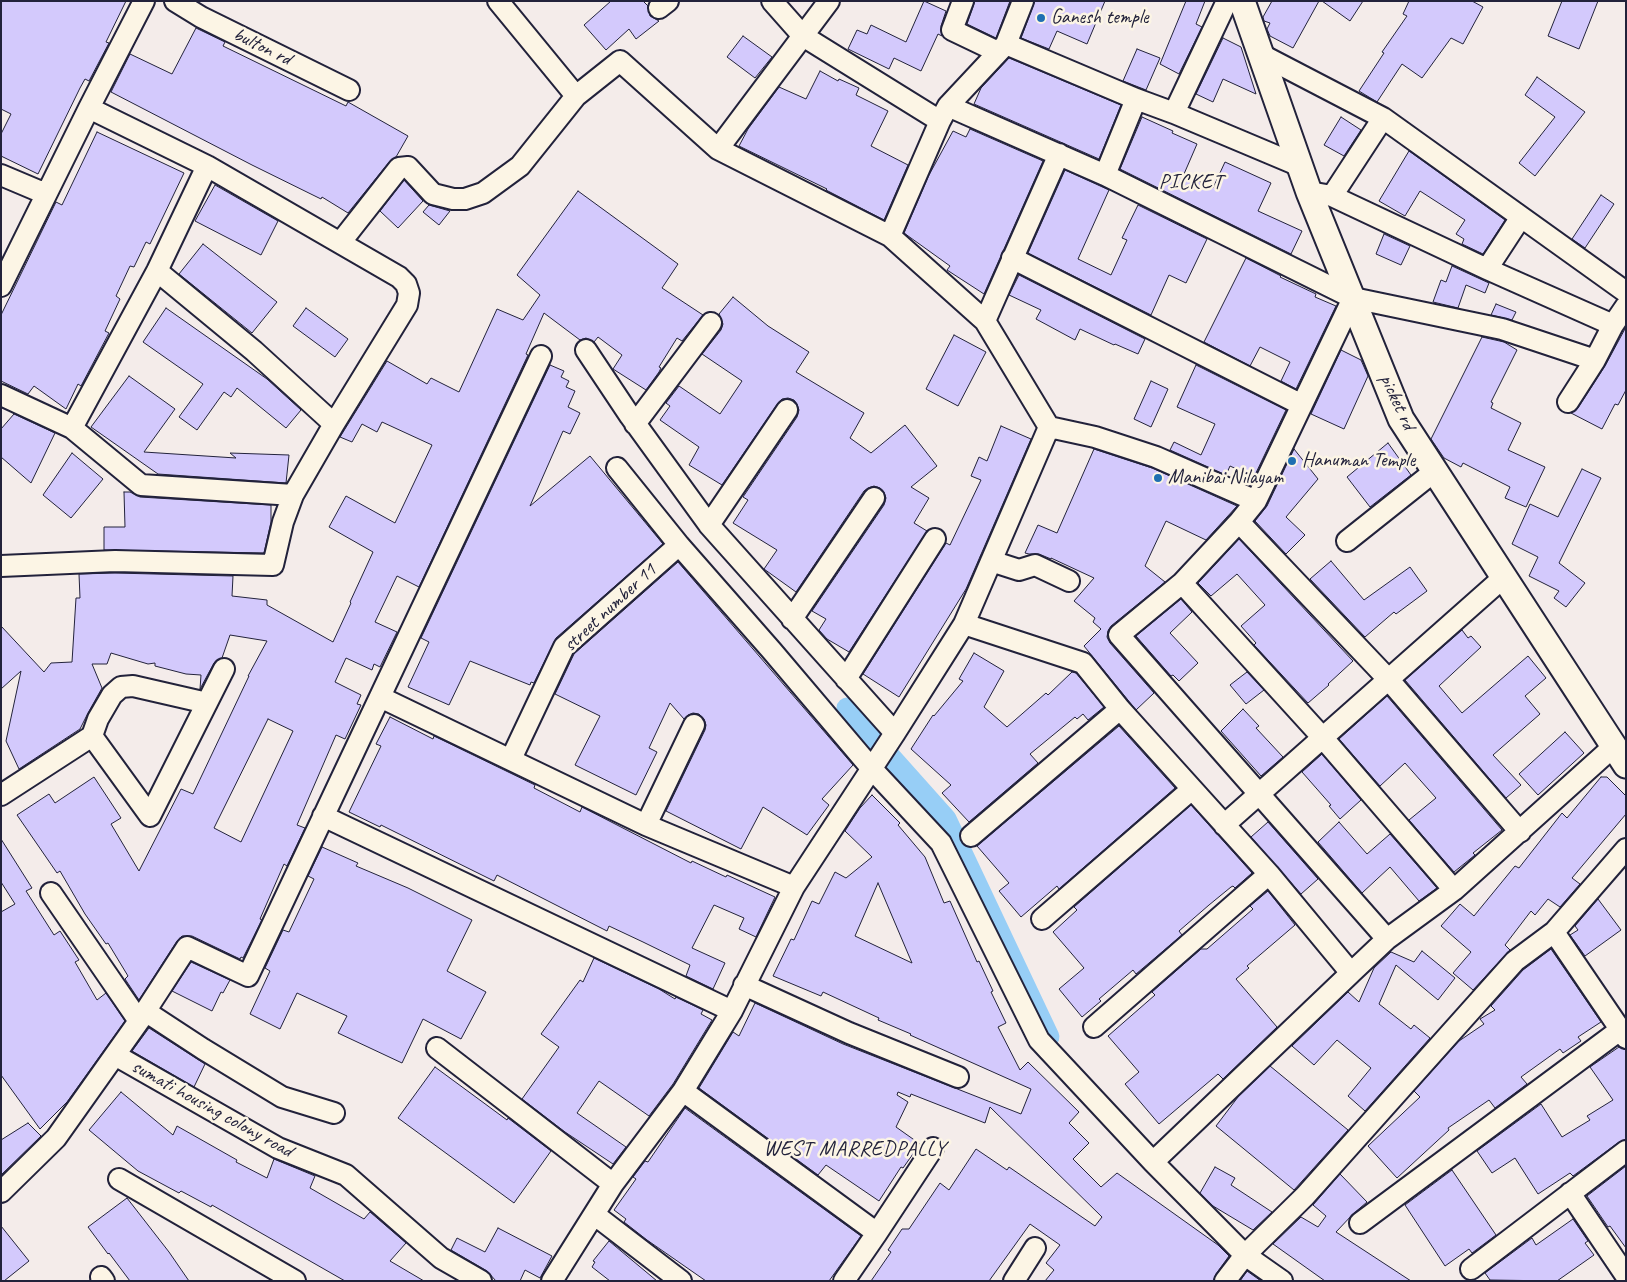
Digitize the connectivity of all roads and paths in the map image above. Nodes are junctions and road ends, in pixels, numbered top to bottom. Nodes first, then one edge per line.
1 (144, 1) edge
2 (175, 1) edge
3 (498, 1) edge
4 (772, 1) edge
5 (829, 1) edge
6 (963, 1) edge
7 (1024, 1) edge
8 (1227, 1) edge
9 (1242, 1) edge
10 (803, 36) junction
11 (1002, 48) junction
12 (1260, 54) junction
13 (349, 90) dead end
14 (576, 96) junction
15 (1136, 98) junction
16 (89, 108) junction
17 (1174, 112) junction
18 (944, 114) junction
19 (1384, 118) junction
20 (718, 149) junction
21 (1059, 154) junction
22 (206, 166) junction
23 (1300, 166) junction
24 (1, 175) edge
25 (1105, 175) junction
26 (46, 194) junction
27 (1321, 194) junction
28 (1521, 216) junction
29 (890, 236) junction
30 (340, 243) junction
31 (1012, 258) junction
32 (1487, 269) junction
33 (157, 271) junction
34 (1, 286) edge
35 (1626, 292) edge
36 (1352, 298) junction
37 (1626, 306) edge
38 (986, 321) junction
39 (711, 323) dead end
40 (1613, 325) junction
41 (586, 350) dead end
42 (540, 356) dead end
43 (1595, 360) junction
44 (1, 395) edge
45 (1568, 402) dead end
46 (1302, 405) junction
47 (787, 410) dead end
48 (334, 424) junction
49 (635, 424) junction
50 (1049, 427) junction
51 (72, 428) junction
52 (617, 468) dead end
53 (1435, 471) junction
54 (293, 495) junction
55 (874, 498) dead end
56 (1256, 501) junction
57 (1239, 522) junction
58 (709, 525) junction
59 (935, 539) dead end
60 (1348, 541) dead end
61 (678, 545) junction
62 (991, 561) junction
63 (1, 566) edge
64 (1504, 577) junction
65 (1070, 581) dead end
66 (1182, 583) junction
67 (792, 619) junction
68 (964, 624) junction
69 (224, 670) dead end
70 (846, 679) junction
71 (1389, 680) junction
72 (380, 697) junction
73 (206, 703) junction
74 (1120, 709) junction
75 (694, 724) dead end
76 (92, 736) junction
77 (892, 737) junction
78 (1323, 738) junction
79 (1619, 756) edge
80 (511, 759) junction
81 (875, 764) junction
82 (1192, 789) junction
83 (1259, 793) junction
84 (1, 795) edge
85 (324, 816) junction
86 (646, 825) junction
87 (1224, 825) junction
88 (1520, 832) junction
89 (971, 836) dead end
90 (1626, 849) edge
91 (1270, 874) junction
92 (794, 887) junction
93 (1454, 890) junction
94 (51, 893) dead end
95 (1042, 920) dead end
96 (1554, 932) junction
97 (1387, 939) junction
98 (1351, 973) junction
99 (744, 985) junction
100 (732, 1011) junction
101 (142, 1016) junction
102 (1094, 1027) dead end
103 (1623, 1034) edge
104 (437, 1048) dead end
105 (115, 1055) junction
106 (958, 1077) dead end
107 (683, 1091) junction
108 (334, 1113) dead end
109 (933, 1148) dead end
110 (1626, 1151) edge
111 (1158, 1156) junction
112 (119, 1179) dead end
113 (613, 1184) junction
114 (1, 1192) edge
115 (1570, 1193) junction
116 (595, 1215) junction
117 (1360, 1223) dead end
118 (877, 1233) junction
119 (1035, 1248) dead end
120 (1245, 1254) junction
121 (1471, 1268) dead end
122 (1626, 1276) edge
123 (295, 1281) edge
124 (481, 1281) edge
125 (552, 1281) edge
126 (681, 1281) edge
127 (844, 1281) edge
128 (1014, 1281) edge
129 (1226, 1281) edge
130 (1282, 1281) edge

1 - 16 street
2 - 13 street, bulton rd
3 - 14 street
4 - 10 street
5 - 10 street
6 - 11 street
7 - 11 street
8 - 17 street
9 - 12 street, picket rd
10 - 18 street
10 - 20 street
11 - 15 street
11 - 18 street
12 - 19 street
12 - 23 street, picket rd
14 - 20 street
14 - 30 street
15 - 17 street
15 - 25 street
16 - 22 street
16 - 26 street
17 - 23 street
18 - 21 street
18 - 29 street
19 - 27 street
19 - 28 street
20 - 29 street
21 - 25 street
21 - 31 street
22 - 30 street
22 - 33 street
23 - 27 street, picket rd
24 - 26 street
25 - 36 street
26 - 34 street
27 - 32 street
27 - 36 street, picket rd
28 - 32 street
28 - 35 street
29 - 38 street
30 - 48 street
31 - 38 street
31 - 46 street
32 - 40 street
33 - 48 street
33 - 51 street
36 - 43 street
36 - 46 street
36 - 53 street, picket rd
37 - 40 street
38 - 50 street
39 - 49 street
40 - 43 street
41 - 49 street
42 - 72 street
43 - 45 street
44 - 51 street
46 - 56 street
47 - 58 street
48 - 54 street
49 - 58 street
50 - 56 street
50 - 62 street
51 - 54 street
52 - 61 street
53 - 60 street
53 - 64 street, picket rd
54 - 63 street
55 - 67 street
56 - 57 street
57 - 66 street
57 - 71 street
58 - 67 street
59 - 70 street
61 - 80 street, street number 11
61 - 81 street
62 - 65 street
62 - 68 street
64 - 71 street
64 - 79 street, picket rd
66 - 78 street
66 - 83 street
67 - 70 street
68 - 74 street
68 - 77 street
69 - 73 street
70 - 77 street
71 - 78 street
71 - 88 street
72 - 80 street
72 - 85 street
73 - 76 street
73 - 76 street
74 - 82 street
74 - 89 street
75 - 86 street
76 - 84 street
77 - 81 street
78 - 83 street
78 - 93 street
79 - 88 street
80 - 86 street
81 - 92 street
81 - 111 street
82 - 87 street
82 - 95 street
83 - 87 street
83 - 97 street
85 - 100 street
85 - 101 street
86 - 92 street
87 - 91 street
88 - 93 street
90 - 96 street
91 - 98 street
91 - 102 street
92 - 99 street
93 - 97 street
94 - 101 street
96 - 103 street
96 - 120 street
97 - 98 street
98 - 111 street
99 - 100 street
99 - 106 street
100 - 107 street
101 - 105 street
101 - 108 street
103 - 117 street
104 - 113 street
105 - 114 street
105 - 124 street, sumati housing colony road
107 - 113 street
107 - 118 street
109 - 118 street
110 - 115 street
111 - 120 street
112 - 123 street
113 - 116 street
115 - 121 street
115 - 122 street
116 - 125 street
116 - 126 street
118 - 127 street
119 - 128 street
120 - 129 street
120 - 130 street

